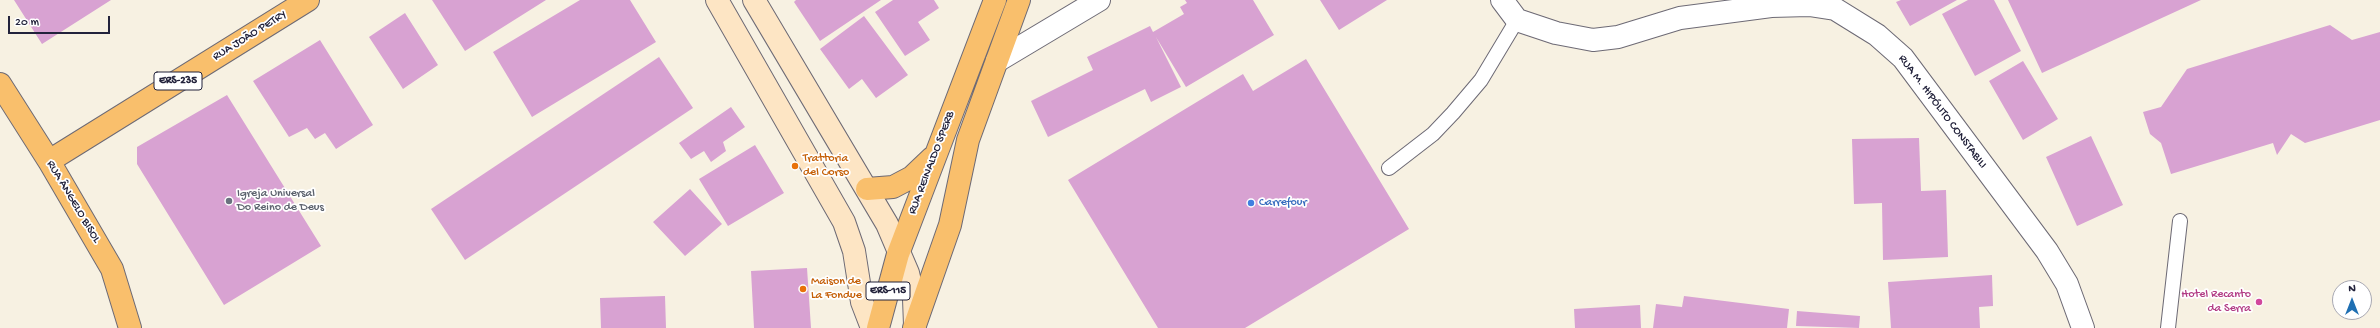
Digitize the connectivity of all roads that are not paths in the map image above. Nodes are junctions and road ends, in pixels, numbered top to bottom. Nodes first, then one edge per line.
1 (308, 0) edge
2 (717, 0) edge
3 (754, 0) edge
4 (995, 0) edge
5 (1019, 0) edge
6 (1099, 0) edge
7 (1502, 0) edge
8 (1517, 20) junction
9 (997, 61) junction
10 (0, 84) edge
11 (936, 154) junction
12 (49, 161) junction
13 (1388, 168) dead end
14 (867, 189) junction
15 (2180, 221) dead end
16 (898, 254) junction
17 (914, 326) edge
18 (130, 328) edge
19 (872, 328) edge
20 (878, 328) edge
21 (2083, 328) edge
22 (2168, 328) edge

1 - 12 main road, RUA JOÃO PETRY / ERS-235
2 - 19 main road
3 - 14 main road
4 - 11 main road, RUA REINALDO SPERB
5 - 9 main road, RUA REINALDO SPERB
6 - 9 street
7 - 8 street
8 - 13 lane
8 - 21 street, RUA M. HIPÓLITO CONSTABILI
9 - 17 main road, RUA REINALDO SPERB
10 - 12 main road, RUA ÂNGELO BISOL
11 - 14 main road
11 - 16 main road, RUA REINALDO SPERB
12 - 18 main road, RUA ÂNGELO BISOL
14 - 16 main road
15 - 22 lane
16 - 17 main road
16 - 20 main road, RUA REINALDO SPERB / ERS-115

